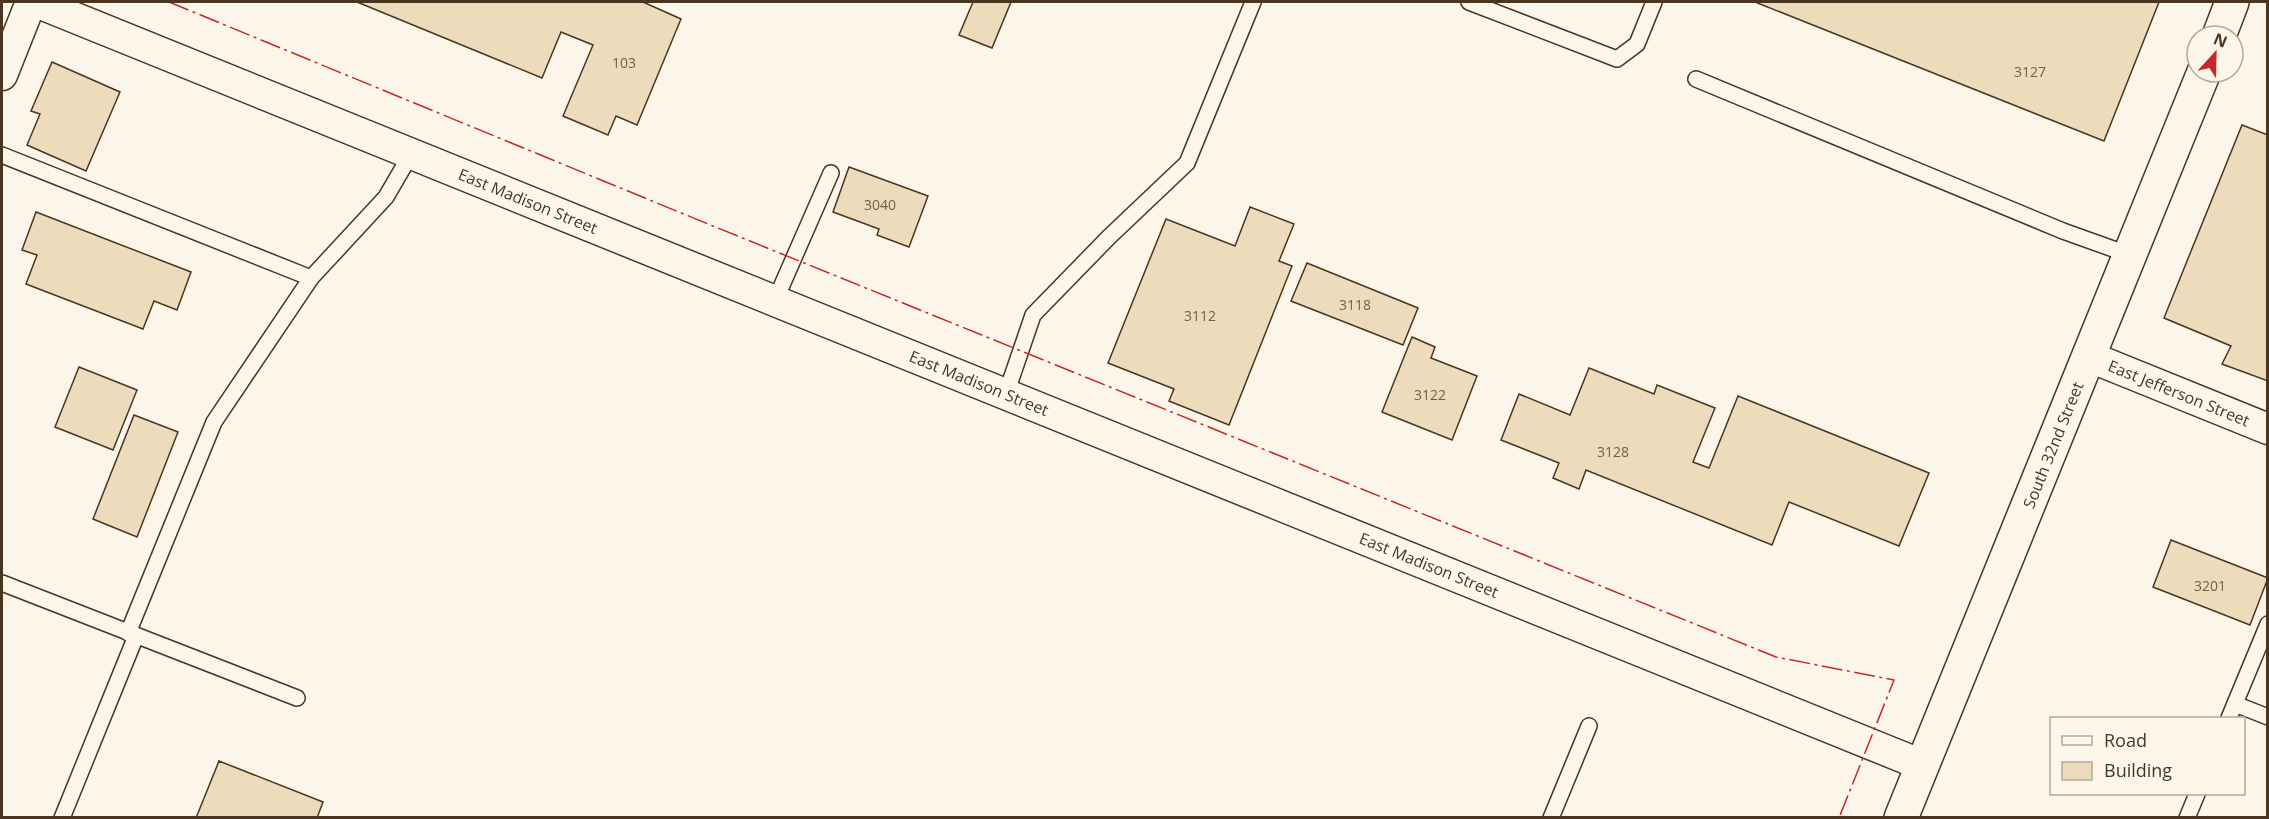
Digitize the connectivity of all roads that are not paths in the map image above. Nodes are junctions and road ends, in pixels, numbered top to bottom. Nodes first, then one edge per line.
1 (31, 2) edge
2 (36, 2) edge
3 (1253, 2) edge
4 (1469, 2) edge
5 (1654, 2) edge
6 (2232, 2) edge
7 (2223, 24) edge
8 (2, 75) edge
9 (1696, 79) dead end
10 (2199, 84) edge
11 (2, 154) edge
12 (411, 154) junction
13 (831, 173) dead end
14 (2130, 255) junction
15 (311, 278) junction
16 (775, 301) junction
17 (2090, 357) junction
18 (1006, 394) junction
19 (2268, 429) edge
20 (2, 583) edge
21 (2268, 624) edge
22 (132, 634) junction
23 (297, 698) dead end
24 (2235, 704) junction
25 (2229, 717) edge
26 (2268, 717) edge
27 (1589, 726) dead end
28 (1922, 765) junction
29 (2198, 795) edge
30 (62, 818) edge
31 (1551, 818) edge
32 (1901, 818) edge
33 (2187, 818) edge

1 - 8 street
2 - 12 street, East Madison Street
3 - 18 lane
4 - 5 lane
6 - 7 main road
9 - 14 lane
10 - 14 main road, South 32nd Street
11 - 15 lane
12 - 15 lane
12 - 16 street, East Madison Street
13 - 16 lane
14 - 17 main road, South 32nd Street
15 - 22 lane
16 - 18 street, East Madison Street
17 - 19 street, East Jefferson Street
17 - 28 main road, South 32nd Street
18 - 28 street, East Madison Street
20 - 22 lane
21 - 24 lane
22 - 23 lane
22 - 30 lane
24 - 25 lane
24 - 26 lane
27 - 31 lane
28 - 32 main road, South 32nd Street
29 - 33 lane

